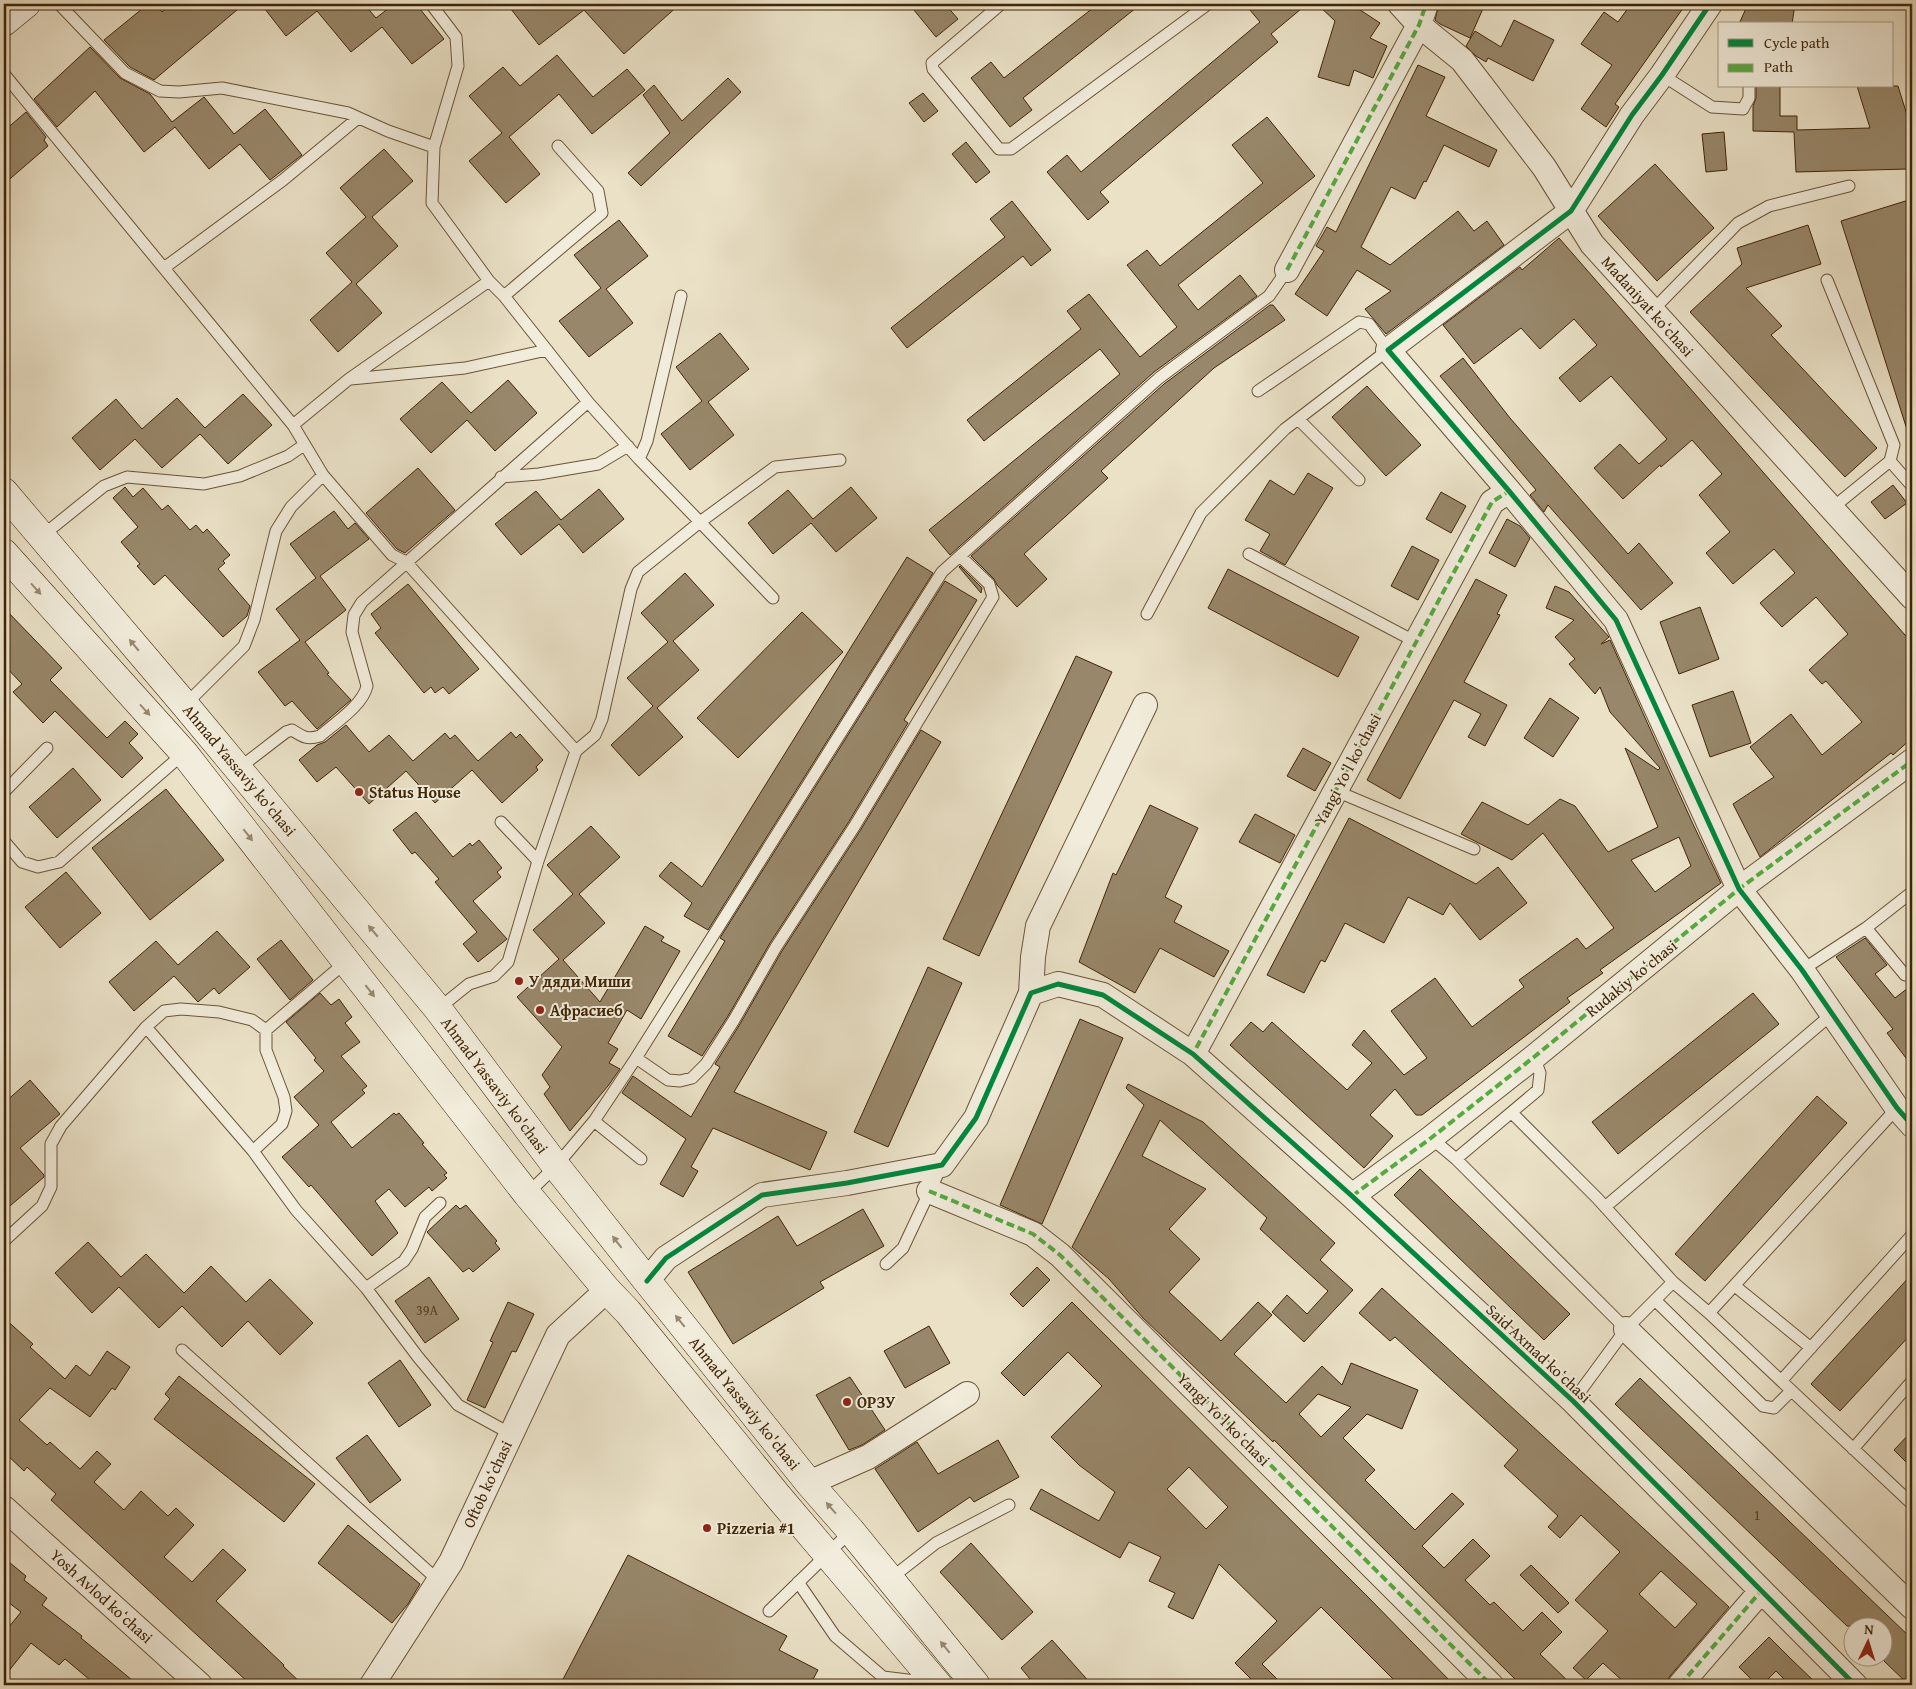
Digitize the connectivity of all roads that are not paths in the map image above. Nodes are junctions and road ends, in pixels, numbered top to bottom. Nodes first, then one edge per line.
1 (26, 4) edge
2 (59, 4) edge
3 (431, 4) edge
4 (1001, 4) edge
5 (1208, 4) edge
6 (1400, 4) edge
7 (1710, 4) edge
8 (1422, 15) edge
9 (4, 22) edge
10 (4, 74) edge
11 (1662, 75) junction
12 (1749, 88) edge
13 (358, 118) junction
14 (558, 146) dead end
15 (434, 147) junction
16 (1849, 186) dead end
17 (1571, 211) junction
18 (164, 268) junction
19 (1286, 270) joint
20 (1827, 280) dead end
21 (489, 281) junction
22 (504, 296) junction
23 (681, 296) dead end
24 (1652, 311) junction
25 (546, 350) junction
26 (1388, 350) junction
27 (349, 379) junction
28 (1258, 391) dead end
29 (588, 402) junction
30 (1298, 419) junction
31 (293, 425) junction
32 (304, 445) junction
33 (628, 446) junction
34 (640, 459) junction
35 (840, 460) dead end
36 (1890, 461) junction
37 (323, 475) junction
38 (501, 478) junction
39 (1359, 480) dead end
40 (1912, 486) edge
41 (1509, 491) junction
42 (4, 492) edge
43 (1831, 509) junction
44 (700, 522) junction
45 (42, 536) junction
46 (4, 553) edge
47 (1249, 554) dead end
48 (960, 556) junction
49 (406, 562) junction
50 (1912, 597) edge
51 (773, 598) dead end
52 (1147, 614) dead end
53 (1416, 642) junction
54 (185, 704) junction
55 (1145, 705) dead end
56 (47, 748) dead end
57 (576, 751) junction
58 (184, 753) junction
59 (1912, 761) edge
60 (238, 769) junction
61 (1336, 791) junction
62 (4, 792) edge
63 (501, 822) dead end
64 (4, 841) edge
65 (1474, 850) dead end
66 (538, 861) junction
67 (1739, 889) junction
68 (1912, 892) edge
69 (1866, 928) junction
70 (347, 961) junction
71 (1802, 970) junction
72 (1905, 975) dead end
73 (1031, 993) junction
74 (438, 1008) junction
75 (1832, 1014) junction
76 (146, 1027) junction
77 (266, 1030) junction
78 (1193, 1054) junction
79 (1534, 1057) junction
80 (636, 1058) junction
81 (1512, 1112) junction
82 (1905, 1117) edge
83 (594, 1122) junction
84 (1431, 1138) junction
85 (253, 1151) junction
86 (641, 1159) dead end
87 (1456, 1160) junction
88 (942, 1165) junction
89 (556, 1166) junction
90 (930, 1191) junction
91 (527, 1194) junction
92 (1352, 1196) junction
93 (440, 1203) dead end
94 (1605, 1207) junction
95 (1912, 1235) edge
96 (4, 1241) edge
97 (886, 1264) dead end
98 (647, 1281) junction
99 (1673, 1282) junction
100 (1735, 1286) junction
101 (366, 1288) junction
102 (607, 1290) junction
103 (1655, 1300) junction
104 (1709, 1313) junction
105 (1626, 1330) junction
106 (1811, 1348) junction
107 (182, 1350) dead end
108 (1781, 1381) junction
109 (1912, 1381) edge
110 (1791, 1391) junction
111 (967, 1394) dead end
112 (1573, 1401) junction
113 (511, 1434) junction
114 (1853, 1449) junction
115 (809, 1483) junction
116 (1009, 1504) dead end
117 (1912, 1504) edge
118 (4, 1508) edge
119 (851, 1531) junction
120 (827, 1554) junction
121 (890, 1579) junction
122 (439, 1581) junction
123 (798, 1582) junction
124 (1761, 1591) junction
125 (1912, 1607) edge
126 (769, 1611) dead end
127 (937, 1684) edge
128 (200, 1685) edge
129 (372, 1685) edge
130 (976, 1685) edge
131 (1491, 1685) edge
132 (1680, 1685) edge
133 (1855, 1685) edge

1 - 9 main road
2 - 13 lane
3 - 15 lane
4 - 5 lane
6 - 8 street, Madaniyat koʻchasi
7 - 11 street
8 - 17 street, Madaniyat koʻchasi
8 - 19 street
10 - 18 lane
11 - 12 lane
11 - 17 street
13 - 15 lane
13 - 18 lane
14 - 22 lane
15 - 21 lane
16 - 24 lane
17 - 24 street, Madaniyat koʻchasi
17 - 26 street
18 - 31 lane
19 - 48 lane
20 - 36 lane
21 - 22 lane
21 - 27 lane
22 - 25 lane
23 - 34 lane
24 - 43 street, Madaniyat koʻchasi
25 - 27 lane
25 - 29 lane
26 - 28 lane
26 - 30 lane
26 - 41 street
27 - 31 lane
29 - 33 lane
29 - 38 lane
30 - 39 lane
30 - 52 lane
31 - 32 lane
32 - 37 lane
32 - 45 lane
33 - 34 lane
33 - 38 lane
34 - 44 lane
35 - 44 lane
36 - 40 lane
36 - 43 lane
37 - 49 lane
37 - 54 lane
38 - 49 lane
41 - 53 street, Yangi Yoʻl koʻchasi
41 - 67 street
42 - 45 main road, Ahmad Yassaviy ko'chasi
43 - 50 street, Madaniyat koʻchasi
44 - 51 lane
44 - 57 lane
54 -> 45 main road, Ahmad Yassaviy ko'chasi
46 -> 58 main road, Ahmad Yassaviy ko'chasi
47 - 53 lane
48 - 80 lane
48 - 80 lane
49 - 57 lane
49 - 60 lane
53 - 61 street, Yangi Yoʻl koʻchasi
54 - 60 main road, Ahmad Yassaviy ko'chasi
55 - 73 street
56 - 62 lane
57 - 66 lane
58 - 64 lane
58 -> 70 main road, Ahmad Yassaviy ko'chasi
59 - 67 street, Rudakiy koʻchasi
74 -> 60 main road, Ahmad Yassaviy ko'chasi
61 - 65 lane
61 - 78 street, Yangi Yoʻl koʻchasi
63 - 66 lane
66 - 74 lane
67 - 71 street
67 - 79 street, Rudakiy koʻchasi
68 - 69 lane
69 - 71 lane
69 - 72 lane
70 - 77 lane
70 -> 91 main road, Ahmad Yassaviy ko'chasi
71 - 75 street
73 - 78 street, Said Axmad koʻchasi
73 - 88 street
74 - 89 main road, Ahmad Yassaviy ko'chasi
75 - 82 street
75 - 94 lane
76 - 77 lane
76 - 85 lane
76 - 96 lane
77 - 85 lane
78 - 92 street, Said Axmad koʻchasi
79 - 81 lane
79 - 84 street, Rudakiy koʻchasi
80 - 83 lane
81 - 87 lane
81 - 94 lane
82 - 100 lane
83 - 86 lane
83 - 89 lane
84 - 87 lane
84 - 92 street, Rudakiy koʻchasi
85 - 101 lane
87 - 105 lane
88 - 90 lane
88 - 98 street
89 - 91 lane
98 -> 89 main road, Ahmad Yassaviy ko'chasi
90 - 97 lane
90 - 131 street, Yangi Yoʻl koʻchasi
91 - 102 main road, Ahmad Yassaviy ko'chasi
92 - 112 street, Said Axmad koʻchasi
93 - 101 lane
94 - 99 lane
95 - 106 lane
115 -> 98 main road, Ahmad Yassaviy ko'chasi
99 - 103 lane
99 - 104 lane
100 - 104 lane
100 - 106 lane
101 - 113 lane
102 - 113 street, Oftob koʻchasi
102 - 120 main road, Ahmad Yassaviy ko'chasi
103 - 105 lane
103 - 110 lane
104 - 108 lane
105 - 112 lane
105 - 125 street
106 - 108 lane
107 - 122 lane
108 - 110 lane
109 - 114 lane
110 - 114 lane
111 - 115 street
112 - 124 street, Said Axmad koʻchasi
113 - 122 street, Oftob koʻchasi
114 - 117 lane
119 -> 115 main road, Ahmad Yassaviy ko'chasi
116 - 121 lane
118 - 128 street, Yosh Avlod koʻchasi
119 - 120 lane
119 - 121 main road, Ahmad Yassaviy ko'chasi
120 - 123 lane
120 - 127 main road, Ahmad Yassaviy ko'chasi
130 -> 121 main road, Ahmad Yassaviy ko'chasi
122 - 129 street, Oftob koʻchasi
123 - 126 lane
123 - 127 lane
124 - 132 street
124 - 133 street, Said Axmad koʻchasi

